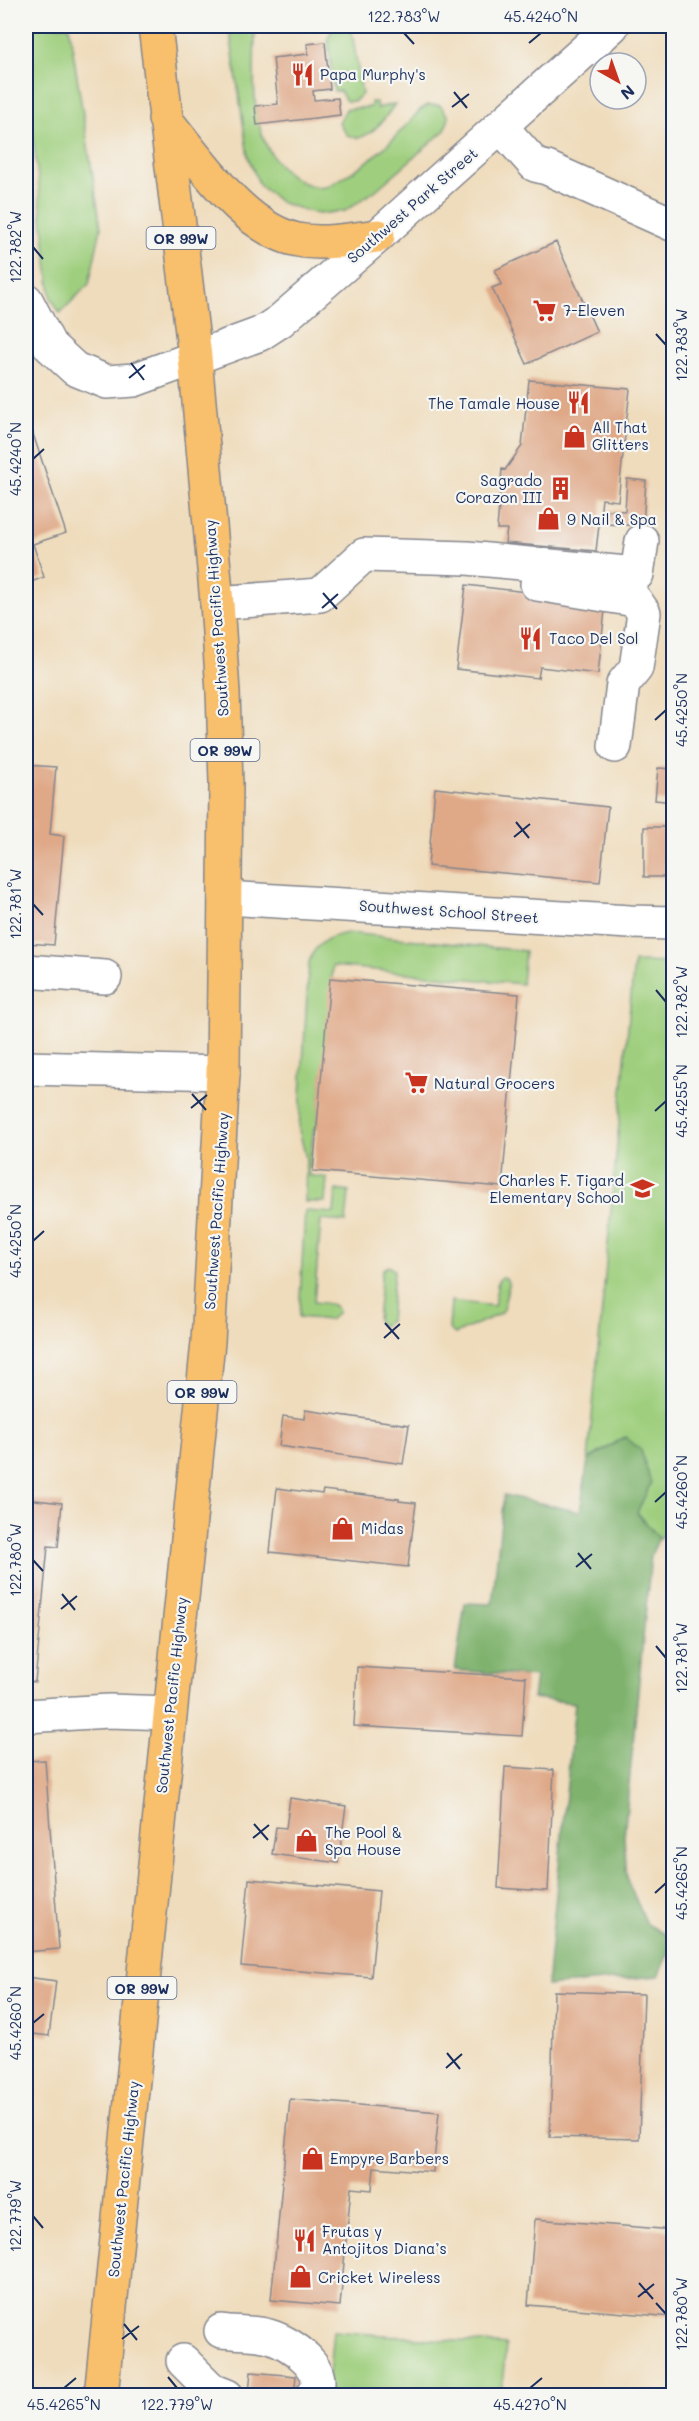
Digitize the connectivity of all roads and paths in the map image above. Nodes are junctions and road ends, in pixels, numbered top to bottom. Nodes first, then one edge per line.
1 (155, 26) edge
2 (612, 26) edge
3 (165, 119) junction
4 (501, 128) junction
5 (674, 225) edge
6 (378, 236) junction
7 (26, 300) edge
8 (195, 357) junction
9 (642, 541) dead end
10 (467, 558) junction
11 (637, 574) junction
12 (217, 603) junction
13 (644, 613) junction
14 (615, 746) dead end
15 (225, 898) junction
16 (674, 923) edge
17 (26, 971) edge
18 (105, 977) dead end
19 (26, 1068) edge
20 (224, 1073) junction
21 (170, 1713) junction
22 (26, 1716) edge
23 (221, 2331) dead end
24 (183, 2361) dead end
25 (101, 2396) edge
26 (227, 2396) edge
27 (312, 2396) edge

1 - 3 highway, Southwest Pacific Highway / OR 99W
2 - 4 street, Southwest Park Street
3 - 6 highway
3 - 8 highway, Southwest Pacific Highway / OR 99W
4 - 5 street
4 - 6 street, Southwest Park Street
6 - 8 street, Southwest Park Street
7 - 8 street, Southwest Park Street
8 - 12 highway, Southwest Pacific Highway / OR 99W
9 - 11 street
10 - 11 street
10 - 12 street
10 - 13 street
11 - 13 street
12 - 15 highway, Southwest Pacific Highway / OR 99W
13 - 14 street
15 - 16 street, Southwest School Street
15 - 20 highway, Southwest Pacific Highway / OR 99W
17 - 18 street
19 - 20 street
20 - 21 highway, Southwest Pacific Highway / OR 99W
21 - 22 street
21 - 25 highway, Southwest Pacific Highway / OR 99W
23 - 27 street
24 - 26 street

